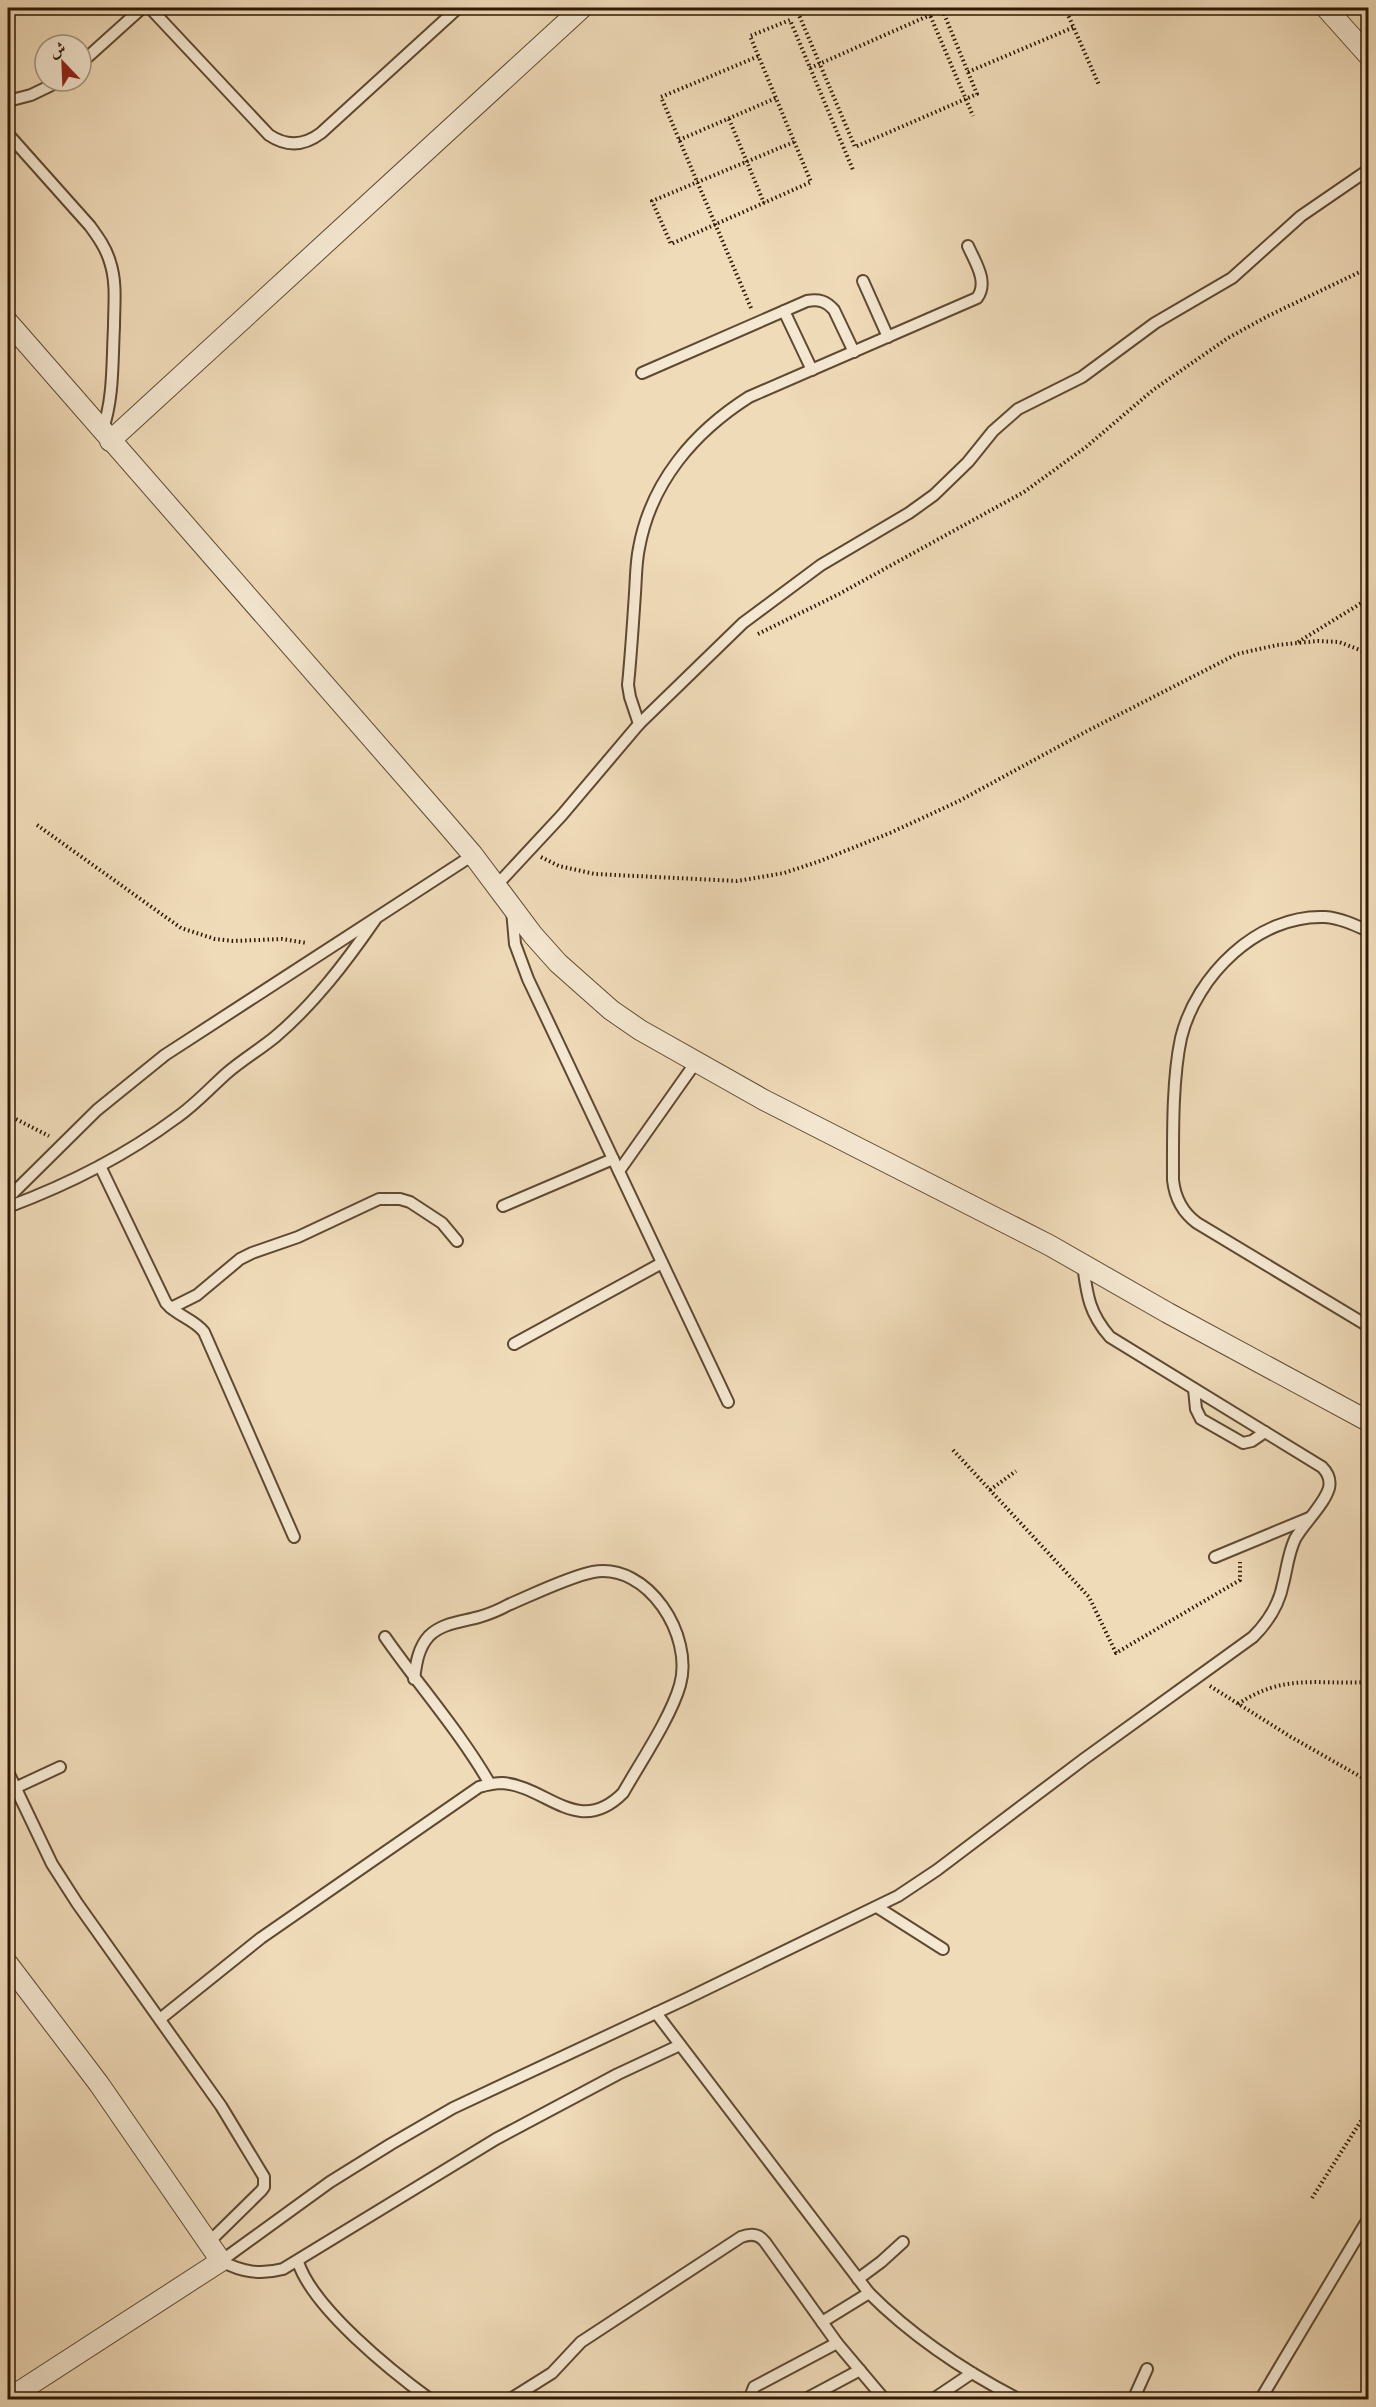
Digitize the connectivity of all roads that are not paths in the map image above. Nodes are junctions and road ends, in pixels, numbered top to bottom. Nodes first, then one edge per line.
1 (142, 8) edge
2 (150, 8) edge
3 (458, 8) edge
4 (582, 8) edge
5 (1326, 8) edge
6 (93, 52) edge
7 (1368, 55) edge
8 (35, 93) edge
9 (8, 101) edge
10 (8, 134) edge
11 (1368, 170) edge
12 (968, 246) dead end
13 (863, 280) dead end
14 (784, 311) junction
15 (8, 322) edge
16 (888, 337) junction
17 (854, 352) junction
18 (812, 370) junction
19 (642, 373) dead end
20 (106, 437) junction
21 (639, 724) junction
22 (473, 855) junction
23 (496, 886) junction
24 (512, 906) junction
25 (378, 916) junction
26 (1368, 931) edge
27 (696, 1062) junction
28 (613, 1159) junction
29 (100, 1166) junction
30 (619, 1171) junction
31 (8, 1198) edge
32 (503, 1206) dead end
33 (8, 1207) edge
34 (457, 1241) dead end
35 (662, 1263) junction
36 (1083, 1265) junction
37 (171, 1308) junction
38 (1368, 1326) edge
39 (514, 1344) dead end
40 (1194, 1389) junction
41 (728, 1402) dead end
42 (1368, 1421) edge
43 (1264, 1432) junction
44 (1310, 1517) junction
45 (294, 1537) dead end
46 (1215, 1557) dead end
47 (385, 1637) dead end
48 (414, 1679) junction
49 (60, 1767) dead end
50 (8, 1772) edge
51 (490, 1784) junction
52 (15, 1788) junction
53 (877, 1907) junction
54 (943, 1949) dead end
55 (8, 1964) edge
56 (656, 2013) junction
57 (160, 2019) junction
58 (680, 2044) junction
59 (1368, 2219) edge
60 (903, 2242) dead end
61 (208, 2243) junction
62 (220, 2261) junction
63 (298, 2262) junction
64 (858, 2279) junction
65 (869, 2293) junction
66 (822, 2322) junction
67 (837, 2343) junction
68 (1147, 2369) dead end
69 (860, 2370) junction
70 (972, 2373) junction
71 (8, 2399) edge
72 (431, 2400) edge
73 (509, 2400) edge
74 (749, 2400) edge
75 (804, 2400) edge
76 (885, 2400) edge
77 (932, 2400) edge
78 (1020, 2400) edge
79 (1133, 2400) edge
80 (1260, 2400) edge

1 - 6 lane
2 - 3 lane
4 - 20 street
5 - 7 street
8 - 9 lane
10 - 20 lane
11 - 21 lane
12 - 16 lane
13 - 16 lane
14 - 17 lane
14 - 18 lane
14 - 19 lane
15 - 20 street
16 - 17 lane
17 - 18 lane
18 - 21 lane
20 - 22 street
21 - 23 lane
22 - 23 street
22 - 25 lane
23 - 24 street
24 - 27 street
24 - 28 lane
25 - 29 lane
25 - 31 lane
26 - 38 lane
27 - 30 lane
27 - 36 street
28 - 30 lane
28 - 32 lane
29 - 33 lane
29 - 37 lane
30 - 35 lane
34 - 37 lane
35 - 39 lane
35 - 41 lane
36 - 40 lane
36 - 42 street
37 - 45 lane
40 - 43 lane
40 - 43 lane
43 - 44 lane
44 - 46 lane
44 - 53 lane
47 - 48 lane
48 - 51 lane
48 - 51 lane
49 - 52 lane
50 - 52 lane
51 - 57 lane
52 - 57 lane
53 - 54 lane
53 - 56 lane
55 - 61 street
56 - 58 lane
56 - 62 lane
57 - 61 lane
58 - 63 lane
58 - 64 lane
59 - 80 lane
60 - 64 lane
61 - 62 street
62 - 63 lane
62 - 71 street
63 - 72 lane
64 - 65 lane
65 - 66 lane
65 - 70 lane
66 - 67 lane
66 - 73 lane
67 - 69 lane
67 - 74 lane
68 - 79 lane
69 - 75 lane
69 - 76 lane
70 - 77 lane
70 - 78 lane

